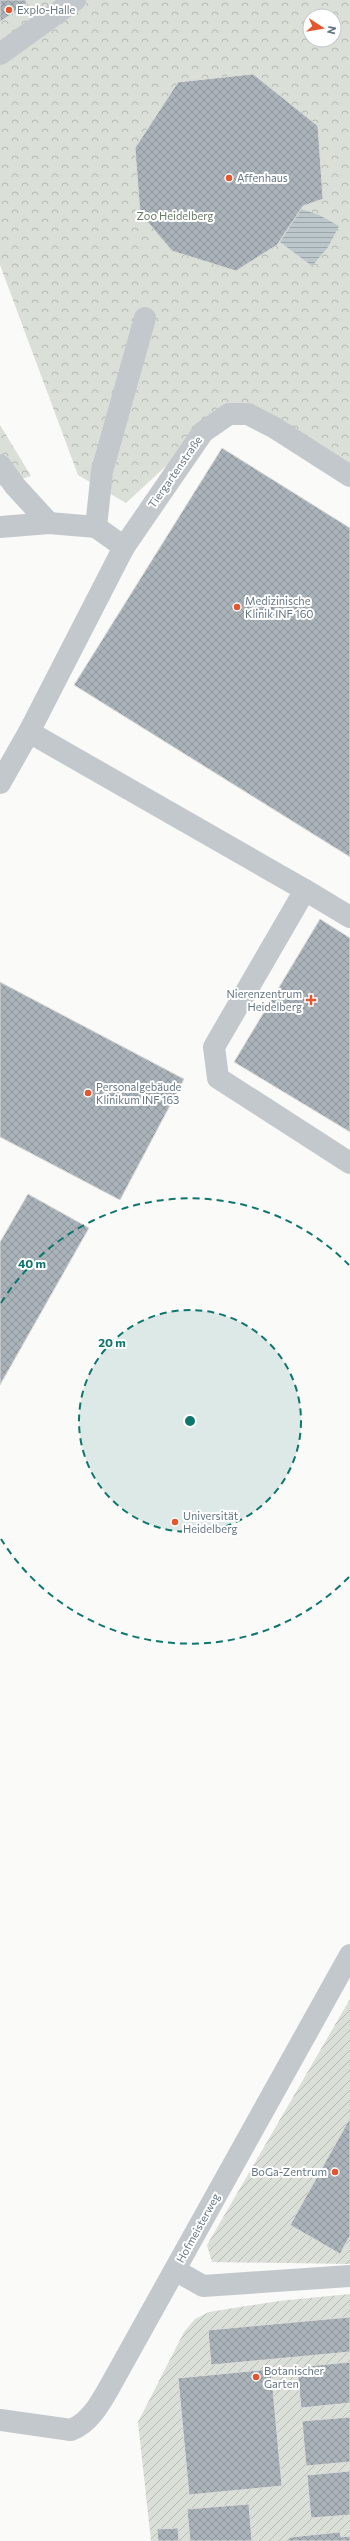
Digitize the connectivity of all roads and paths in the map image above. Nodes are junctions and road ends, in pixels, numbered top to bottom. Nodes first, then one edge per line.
1 (75, 0) edge
2 (0, 54) edge
3 (145, 318) dead end
4 (0, 465) edge
5 (349, 474) edge
6 (49, 523) junction
7 (0, 527) edge
8 (96, 527) junction
9 (124, 546) junction
10 (29, 732) junction
11 (0, 783) edge
12 (305, 890) junction
13 (350, 917) edge
14 (350, 1163) edge
15 (350, 1955) edge
16 (175, 2270) junction
17 (350, 2276) edge
18 (0, 2420) edge

1 - 2 street
3 - 8 street
4 - 6 street
5 - 9 street, Tiergartenstraße
6 - 7 street
6 - 8 street
8 - 9 street
9 - 10 street, Tiergartenstraße
10 - 11 street, Tiergartenstraße
10 - 12 street
12 - 13 street
12 - 14 street
15 - 16 street, Hofmeisterweg
16 - 17 street
16 - 18 street, Hofmeisterweg

